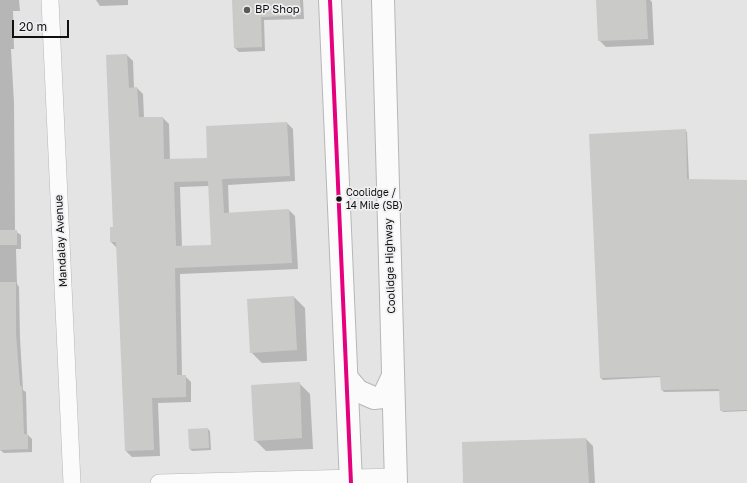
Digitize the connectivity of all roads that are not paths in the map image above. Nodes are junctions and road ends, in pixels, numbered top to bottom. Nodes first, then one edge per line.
1 (50, 0) edge
2 (330, 0) edge
3 (383, 0) edge
4 (393, 376) junction
5 (347, 378) junction
6 (351, 480) edge
7 (396, 480) edge
8 (72, 483) edge
9 (159, 483) edge

1 - 8 street, Mandalay Avenue
2 - 5 main road
3 - 4 main road, Coolidge Highway
4 - 5 main road
4 - 7 main road, Coolidge Highway
5 - 6 main road
6 - 7 street
6 - 9 street

